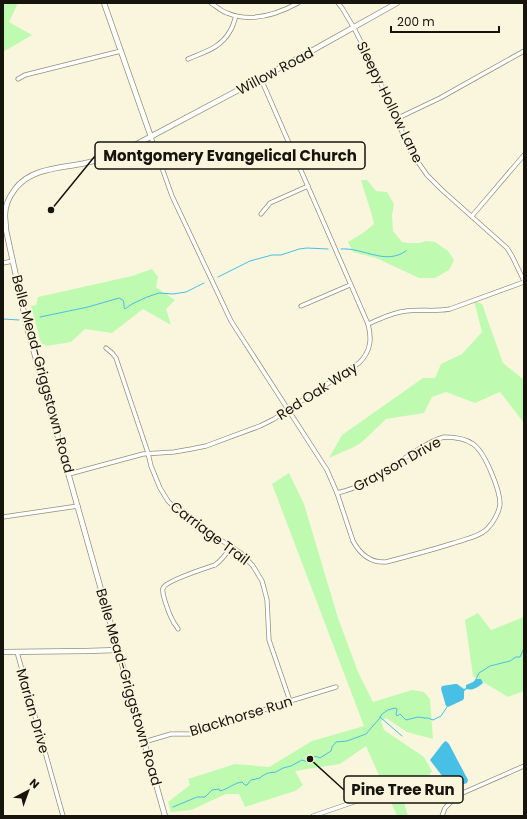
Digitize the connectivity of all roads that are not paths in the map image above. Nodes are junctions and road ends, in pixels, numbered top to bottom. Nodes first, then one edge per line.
1 (104, 3) edge
2 (211, 3) edge
3 (298, 3) edge
4 (338, 3) edge
5 (397, 3) edge
6 (236, 16) junction
7 (354, 28) junction
8 (121, 51) junction
9 (524, 51) edge
10 (188, 59) dead end
11 (18, 79) dead end
12 (261, 79) junction
13 (396, 119) junction
14 (151, 137) junction
15 (524, 156) edge
16 (308, 186) junction
17 (260, 214) dead end
18 (472, 216) junction
19 (13, 261) junction
20 (3, 263) edge
21 (524, 281) edge
22 (350, 284) junction
23 (301, 306) dead end
24 (368, 324) junction
25 (106, 348) dead end
26 (288, 410) junction
27 (148, 453) junction
28 (69, 474) junction
29 (337, 493) junction
30 (78, 506) junction
31 (3, 517) edge
32 (232, 546) junction
33 (178, 629) dead end
34 (118, 650) junction
35 (3, 652) edge
36 (17, 652) junction
37 (336, 686) dead end
38 (290, 701) junction
39 (144, 742) junction
40 (524, 766) edge
41 (377, 794) dead end
42 (63, 816) edge
43 (165, 816) edge
44 (313, 816) edge
45 (442, 816) edge

1 - 8 street
2 - 6 street
3 - 6 street
4 - 7 street, Sleepy Hollow Lane
5 - 7 street, Willow Road
6 - 10 street
7 - 12 street, Willow Road
7 - 13 street, Sleepy Hollow Lane
8 - 11 street
8 - 14 street
9 - 13 street
12 - 14 street, Willow Road
12 - 16 street, Red Oak Way
13 - 18 street, Sleepy Hollow Lane
14 - 19 street, Belle Mead-Griggstown Road
14 - 26 street, Grayson Drive
15 - 18 street
16 - 17 street
16 - 22 street, Red Oak Way
18 - 21 street, Sleepy Hollow Lane
19 - 20 street
19 - 28 street, Belle Mead-Griggstown Road
21 - 24 street
22 - 23 street
22 - 24 street, Red Oak Way
24 - 26 street, Red Oak Way
25 - 27 street, Carriage Trail
26 - 27 street, Red Oak Way
26 - 29 street, Grayson Drive
27 - 28 street, Red Oak Way
27 - 32 street, Carriage Trail
28 - 30 street, Belle Mead-Griggstown Road
29 - 29 street, Grayson Drive
30 - 31 street
30 - 34 street, Belle Mead-Griggstown Road
32 - 33 street
32 - 38 street, Carriage Trail
34 - 36 street
34 - 39 street, Belle Mead-Griggstown Road
35 - 36 street
36 - 42 street, Marian Drive
37 - 38 street, Blackhorse Run
38 - 39 street, Blackhorse Run
39 - 43 street, Belle Mead-Griggstown Road
40 - 45 street
41 - 44 street

